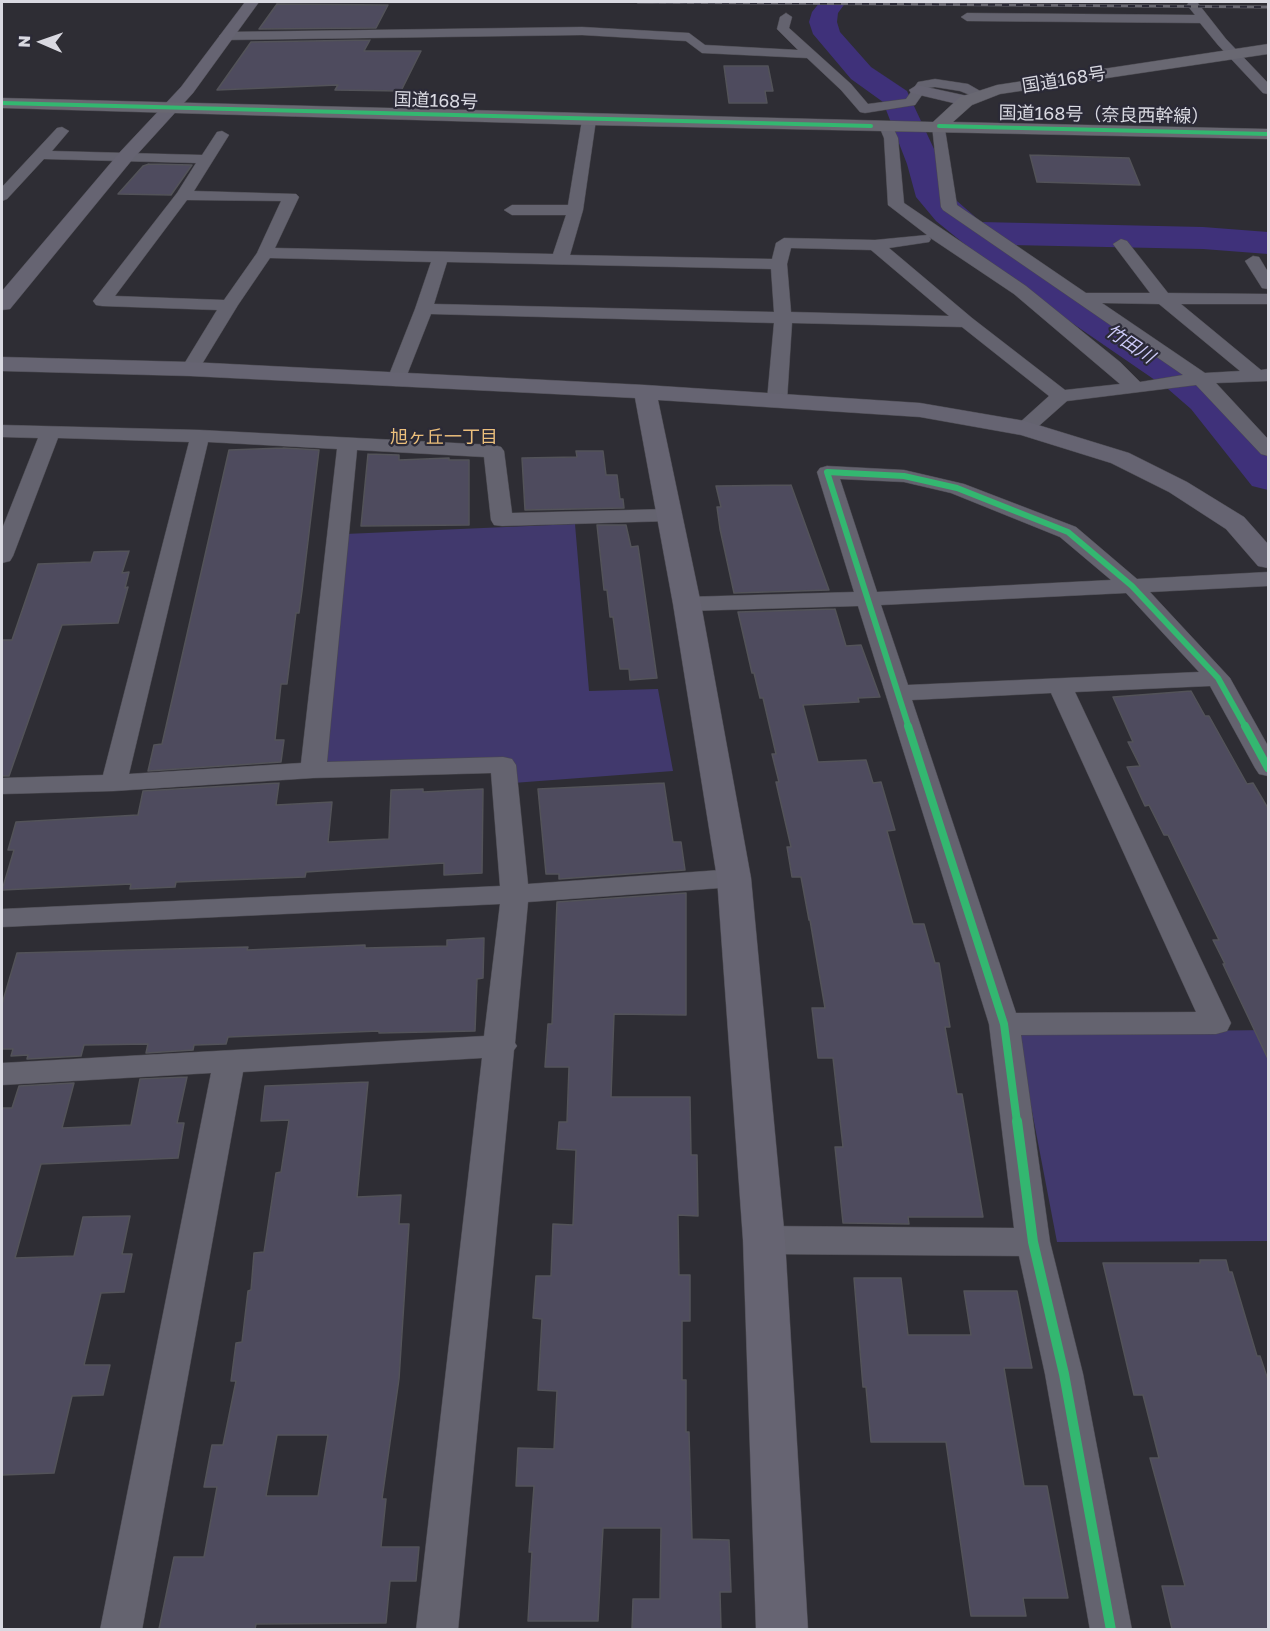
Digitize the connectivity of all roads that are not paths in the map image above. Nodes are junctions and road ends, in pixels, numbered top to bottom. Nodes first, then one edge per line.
1 (252, 2) edge
2 (1191, 2) edge
3 (786, 17) dead end
4 (967, 17) dead end
5 (1204, 19) junction
6 (225, 36) junction
7 (1267, 50) edge
8 (810, 54) junction
9 (1235, 54) junction
10 (917, 90) joint
11 (1269, 90) edge
12 (973, 98) junction
13 (2, 103) edge
14 (167, 109) junction
15 (588, 123) junction
16 (878, 126) junction
17 (934, 126) junction
18 (62, 131) dead end
19 (1269, 134) edge
20 (222, 135) dead end
21 (40, 155) junction
22 (126, 156) junction
23 (204, 159) junction
24 (183, 195) junction
25 (2, 196) edge
26 (512, 210) dead end
27 (575, 210) junction
28 (923, 239) dead end
29 (1121, 244) dead end
30 (875, 245) junction
31 (265, 253) junction
32 (441, 256) junction
33 (560, 259) junction
34 (1253, 261) dead end
35 (779, 264) junction
36 (1269, 284) edge
37 (1162, 297) junction
38 (1081, 298) junction
39 (1269, 299) edge
40 (2, 304) edge
41 (229, 305) junction
42 (424, 309) junction
43 (783, 318) junction
44 (966, 322) junction
45 (2, 364) edge
46 (190, 369) junction
47 (1262, 375) edge
48 (1197, 378) junction
49 (396, 380) junction
50 (1140, 387) junction
51 (645, 392) junction
52 (1061, 396) junction
53 (777, 400) junction
54 (1025, 428) junction
55 (2, 431) edge
56 (50, 432) junction
57 (200, 436) junction
58 (1264, 442) edge
59 (348, 443) junction
60 (669, 515) junction
61 (2, 556) edge
62 (1269, 560) edge
63 (1269, 579) edge
64 (1132, 586) junction
65 (868, 599) junction
66 (687, 604) junction
67 (1218, 678) junction
68 (1060, 686) junction
69 (898, 693) junction
70 (1269, 768) edge
71 (313, 770) junction
72 (114, 783) junction
73 (2, 786) edge
74 (734, 878) junction
75 (515, 894) junction
76 (4, 925) edge
77 (1004, 1024) junction
78 (501, 1046) junction
79 (229, 1061) junction
80 (2, 1074) edge
81 (764, 1240) junction
82 (1033, 1242) junction
83 (121, 1629) edge
84 (437, 1629) edge
85 (782, 1629) edge
86 (1111, 1629) edge

1 - 6 street
2 - 5 street
3 - 8 street
4 - 5 street
5 - 9 street
6 - 8 street
6 - 14 street
7 - 9 highway, 国道168号
8 - 10 street
9 - 11 street
9 - 12 highway, 国道168号
10 - 12 street
12 - 17 highway
13 - 14 highway, 国道168号
14 - 15 highway, 国道168号
14 - 22 street
15 - 16 highway, 国道168号
15 - 27 street
16 - 17 highway, 国道168号
16 - 50 street
17 - 19 highway, 国道168号（奈良西幹線）
17 - 38 street
18 - 21 street
20 - 23 street
21 - 22 street
21 - 25 street
22 - 23 street
22 - 40 street
23 - 24 street
24 - 31 street
24 - 41 street
26 - 27 street
27 - 33 street
28 - 30 street
29 - 37 street
30 - 35 street
30 - 44 street
31 - 32 street
31 - 41 street
32 - 33 street
32 - 42 street
33 - 35 street
34 - 36 street
35 - 43 street
37 - 38 street
37 - 39 street
37 - 47 street
38 - 48 street
41 - 46 street
42 - 43 street
42 - 49 street
43 - 44 street
43 - 53 street
44 - 52 street
45 - 46 street
46 - 49 street
47 - 48 street
48 - 50 street
48 - 58 street
49 - 51 street
50 - 52 street
51 - 53 street
51 - 60 street
52 - 54 street
53 - 54 street
54 - 62 street
55 - 56 street
56 - 57 street
56 - 61 street
57 - 59 street
57 - 72 street
59 - 60 street
59 - 71 street
60 - 66 street
63 - 64 street
64 - 65 street
64 - 65 street
64 - 67 street
65 - 66 street
65 - 69 street
66 - 74 street
67 - 68 street
67 - 70 street
68 - 69 street
68 - 77 street
69 - 77 street
71 - 72 street
71 - 75 street
72 - 73 street
74 - 75 street
74 - 81 street
75 - 76 street
75 - 78 street
77 - 82 street
78 - 79 street
78 - 84 street
79 - 80 street
79 - 83 street
81 - 82 street
81 - 85 street
82 - 86 street

